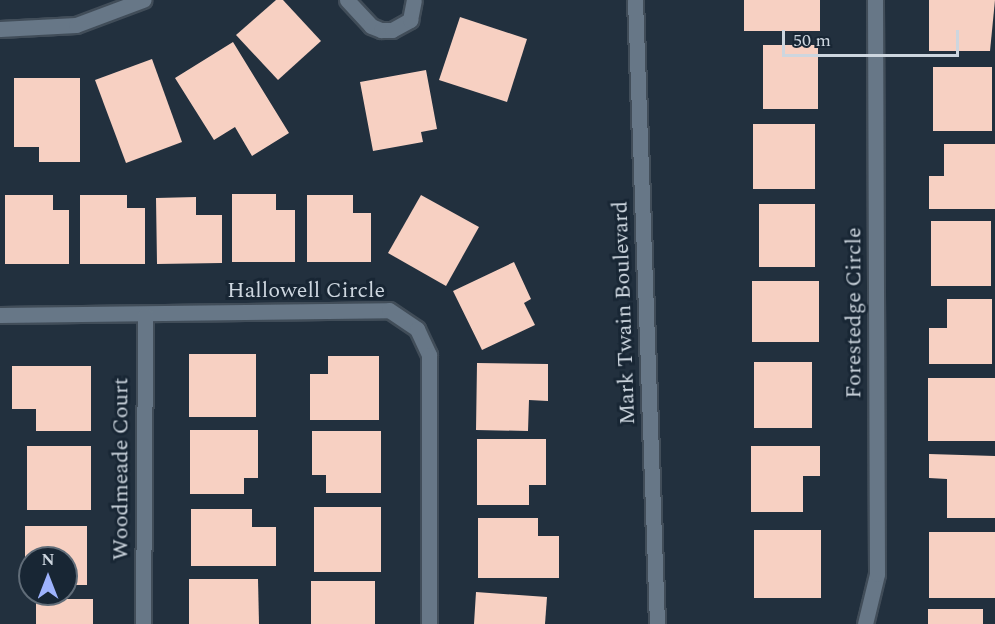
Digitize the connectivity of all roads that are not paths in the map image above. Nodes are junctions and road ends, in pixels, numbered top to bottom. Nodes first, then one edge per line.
1 (143, 0) edge
2 (347, 0) edge
3 (414, 0) edge
4 (635, 0) edge
5 (875, 0) edge
6 (0, 29) edge
7 (0, 315) edge
8 (145, 315) junction
9 (143, 624) edge
10 (429, 624) edge
11 (657, 624) edge
12 (865, 624) edge

1 - 6 street
2 - 3 street
4 - 11 street, Mark Twain Boulevard
5 - 12 street, Forestedge Circle
7 - 8 street, Hallowell Circle
8 - 9 street, Woodmeade Court
8 - 10 street, Hallowell Circle

